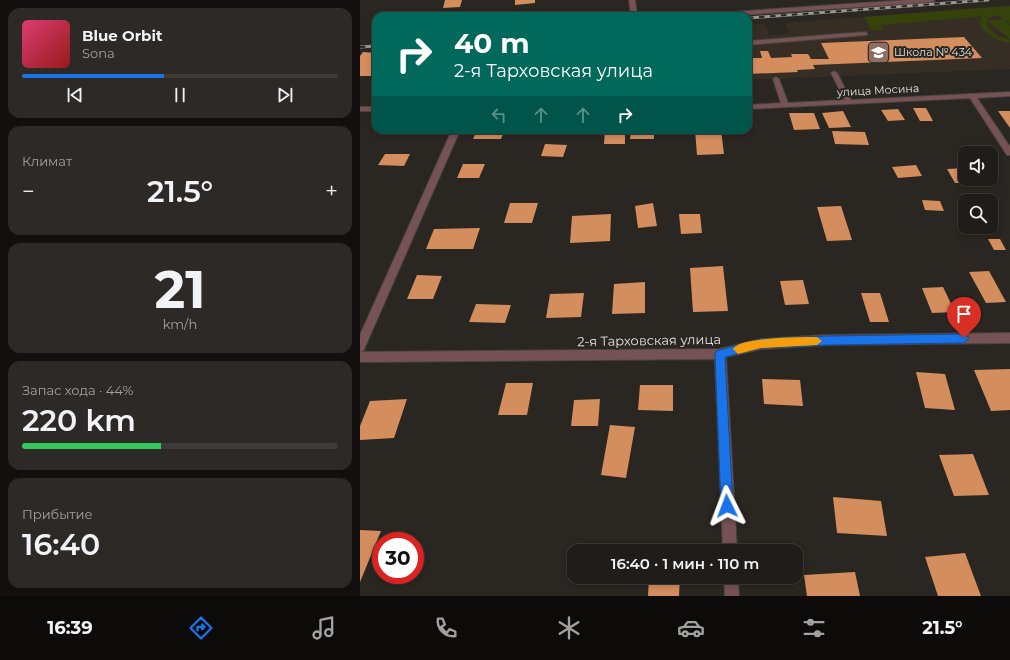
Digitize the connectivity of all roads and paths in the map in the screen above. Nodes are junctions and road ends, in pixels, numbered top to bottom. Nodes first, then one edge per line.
1 (632, 0) edge
2 (932, 0) edge
3 (634, 12) edge
4 (752, 12) edge
5 (865, 34) dead end
6 (752, 43) edge
7 (834, 73) dead end
8 (776, 79) dead end
9 (1010, 94) edge
10 (972, 96) junction
11 (849, 102) junction
12 (785, 105) junction
13 (752, 107) edge
14 (360, 109) edge
15 (372, 109) edge
16 (454, 134) edge
17 (1010, 153) edge
18 (1010, 338) edge
19 (360, 347) edge
20 (720, 354) junction
21 (360, 357) edge
22 (730, 544) edge
23 (731, 584) edge
24 (732, 596) edge

1 - 3 street
2 - 4 street
5 - 6 street
7 - 11 street
8 - 12 street
9 - 10 street, улица Мосина
10 - 11 street, улица Мосина
10 - 17 street
11 - 12 street, улица Мосина
12 - 13 street, улица Мосина
14 - 15 street
16 - 19 street
18 - 20 street, 2-я Тарховская улица
20 - 21 street, 2-я Тарховская улица
20 - 22 street
23 - 24 street

